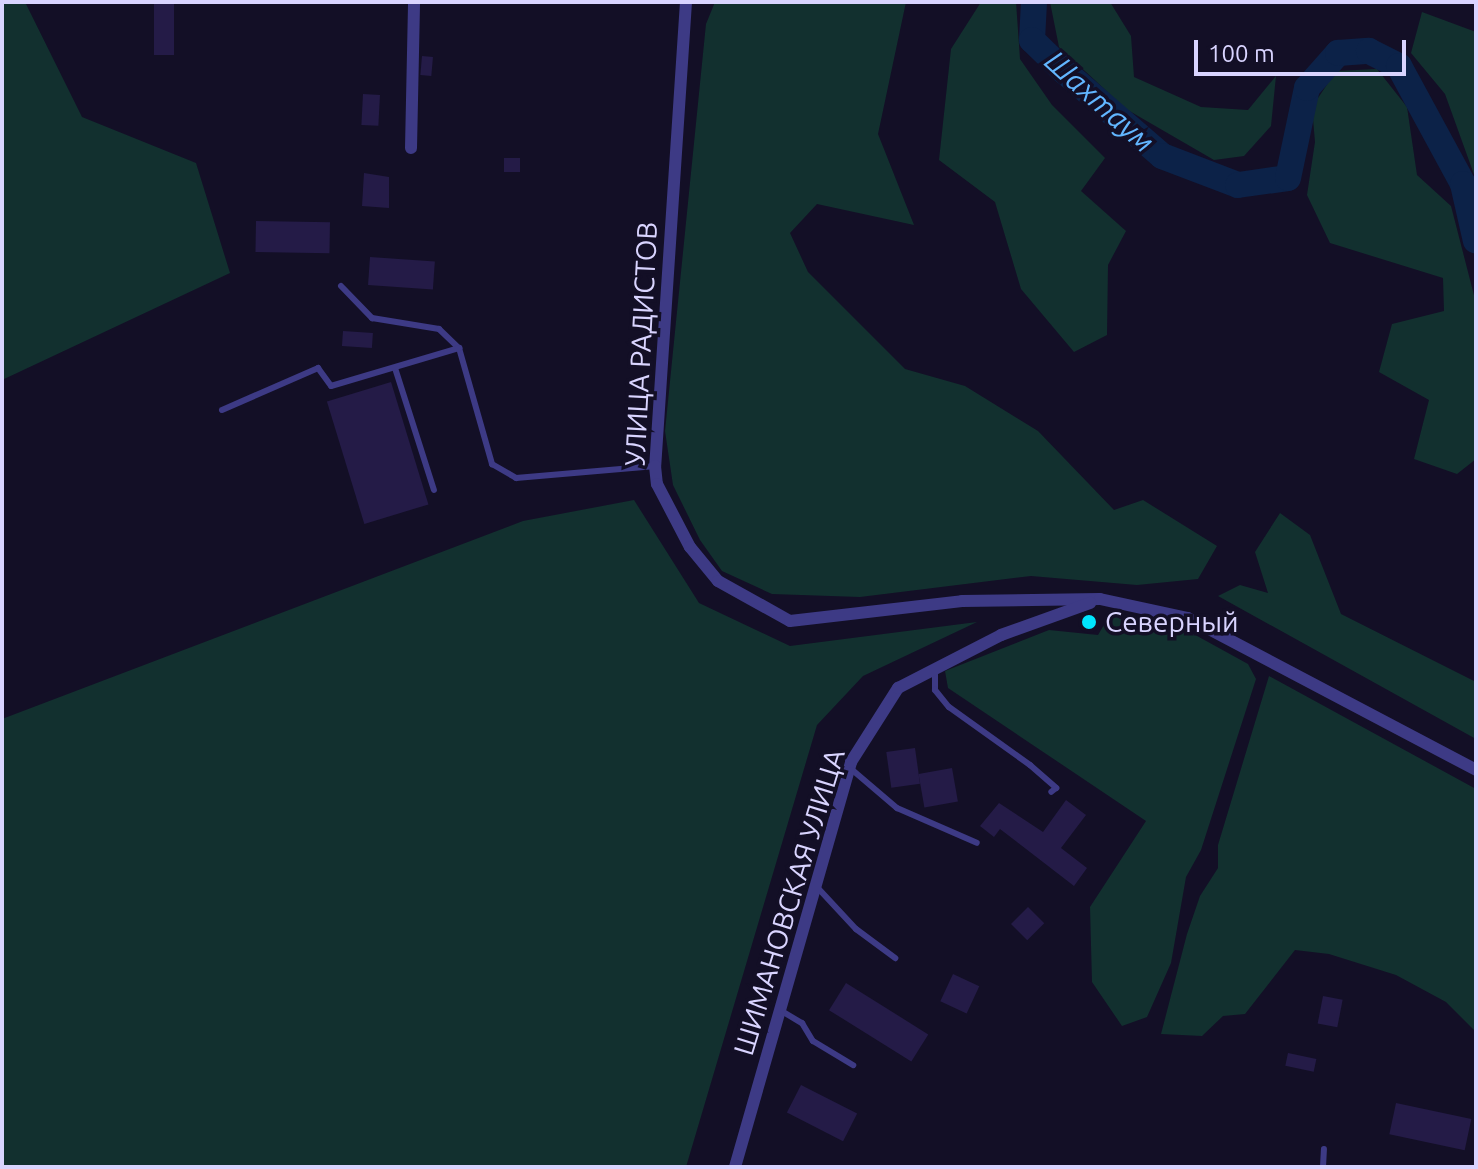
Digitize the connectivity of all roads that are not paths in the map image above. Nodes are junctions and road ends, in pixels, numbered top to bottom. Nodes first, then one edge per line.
1 (414, 2) edge
2 (686, 2) edge
3 (411, 148) dead end
4 (341, 286) dead end
5 (459, 348) junction
6 (395, 368) junction
7 (222, 410) dead end
8 (655, 466) junction
9 (434, 490) dead end
10 (1100, 599) junction
11 (935, 667) junction
12 (850, 768) junction
13 (1476, 770) edge
14 (1051, 792) dead end
15 (977, 843) dead end
16 (816, 886) junction
17 (895, 958) dead end
18 (780, 1010) junction
19 (853, 1065) dead end
20 (1324, 1149) dead end
21 (736, 1167) edge
22 (1323, 1167) edge

1 - 3 street
2 - 8 street, УЛИЦА РАДИСТОВ
4 - 5 lane
5 - 6 lane
5 - 8 lane
6 - 7 lane
6 - 9 lane
8 - 10 street, УЛИЦА РАДИСТОВ
10 - 11 street, ШИМАНОВСКАЯ УЛИЦА
10 - 13 street, УЛИЦА РАДИСТОВ
11 - 12 street, ШИМАНОВСКАЯ УЛИЦА
11 - 14 lane
12 - 15 lane
12 - 16 street, ШИМАНОВСКАЯ УЛИЦА
16 - 17 lane
16 - 18 street, ШИМАНОВСКАЯ УЛИЦА
18 - 19 lane
18 - 21 street, ШИМАНОВСКАЯ УЛИЦА
20 - 22 lane

